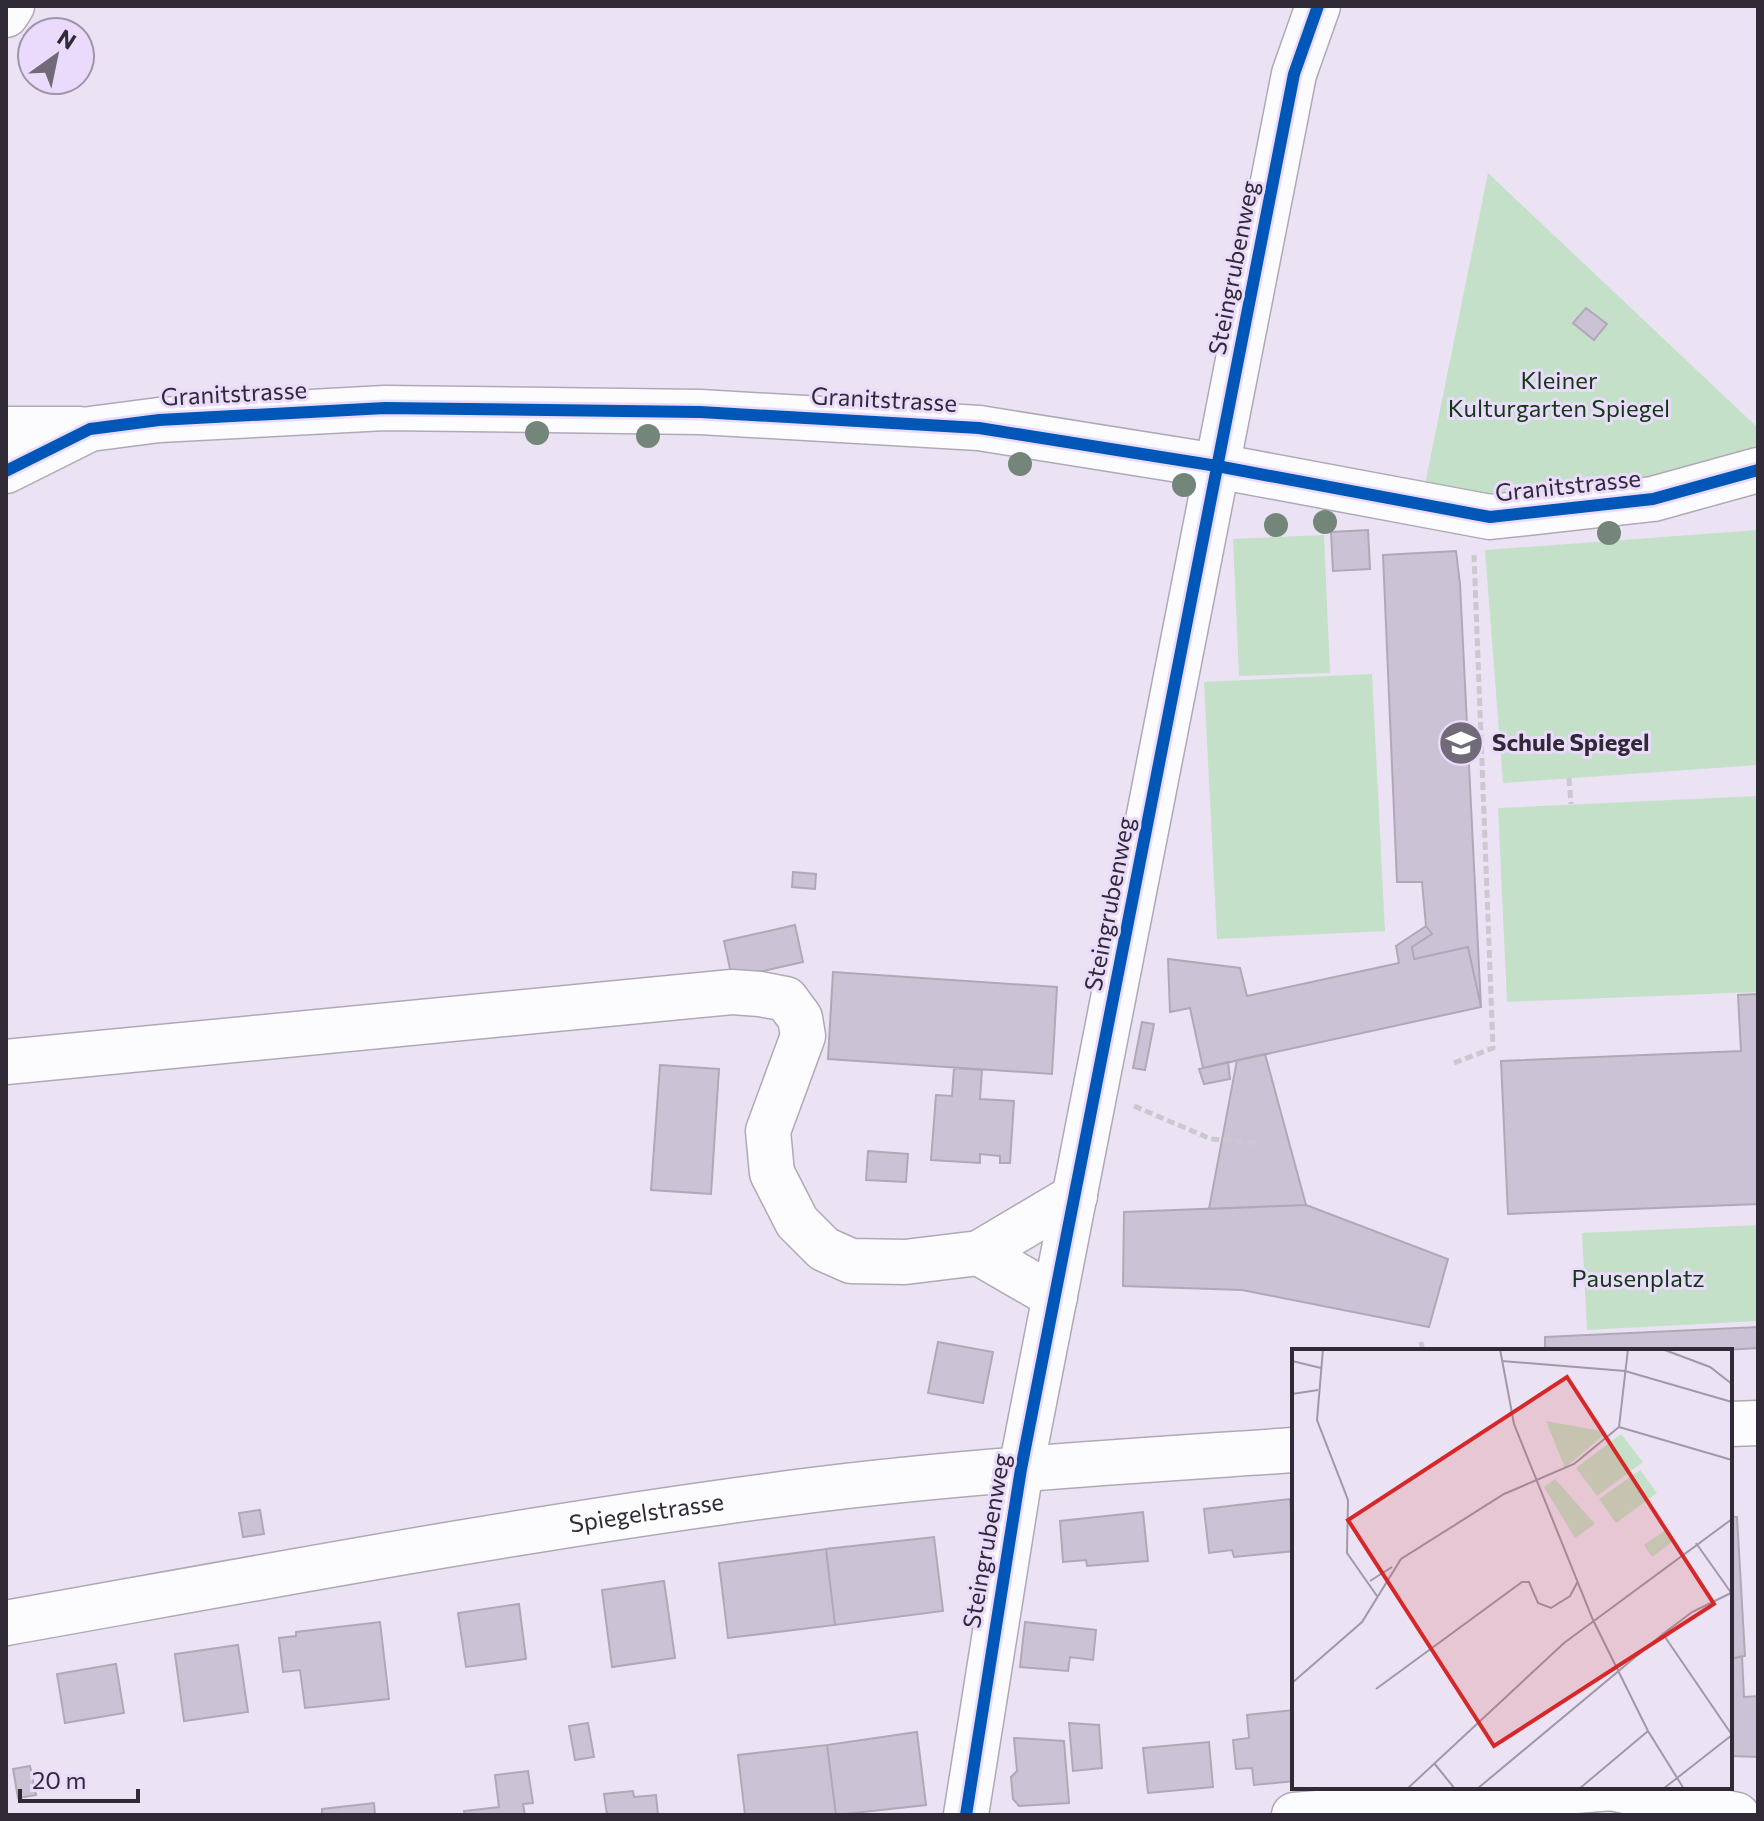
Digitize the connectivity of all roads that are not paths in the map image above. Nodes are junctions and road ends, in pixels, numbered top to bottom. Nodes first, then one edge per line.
1 (12, 6) edge
2 (1318, 6) edge
3 (6, 15) edge
4 (6, 429) edge
5 (90, 429) junction
6 (1217, 466) junction
7 (1758, 470) edge
8 (6, 471) edge
9 (6, 1062) edge
10 (1075, 1196) junction
11 (979, 1253) junction
12 (1055, 1297) junction
13 (1758, 1423) edge
14 (1732, 1424) edge
15 (1292, 1450) edge
16 (1021, 1469) junction
17 (6, 1623) edge
18 (1600, 1789) edge
19 (1616, 1789) edge
20 (1369, 1811) edge
21 (966, 1815) edge
22 (1294, 1815) edge
23 (1737, 1815) edge

1 - 3 street
2 - 6 street, Steingrubenweg
4 - 5 street
5 - 6 street, Granitstrasse
5 - 8 street, Granitstrasse
6 - 7 street, Granitstrasse
6 - 10 street, Steingrubenweg
9 - 11 street
10 - 11 street
10 - 12 street, Steingrubenweg
11 - 12 street
12 - 16 street, Steingrubenweg
13 - 14 street
15 - 16 street, Spiegelstrasse
16 - 17 street, Spiegelstrasse
16 - 21 street, Steingrubenweg
18 - 20 street
19 - 23 street
20 - 22 street

